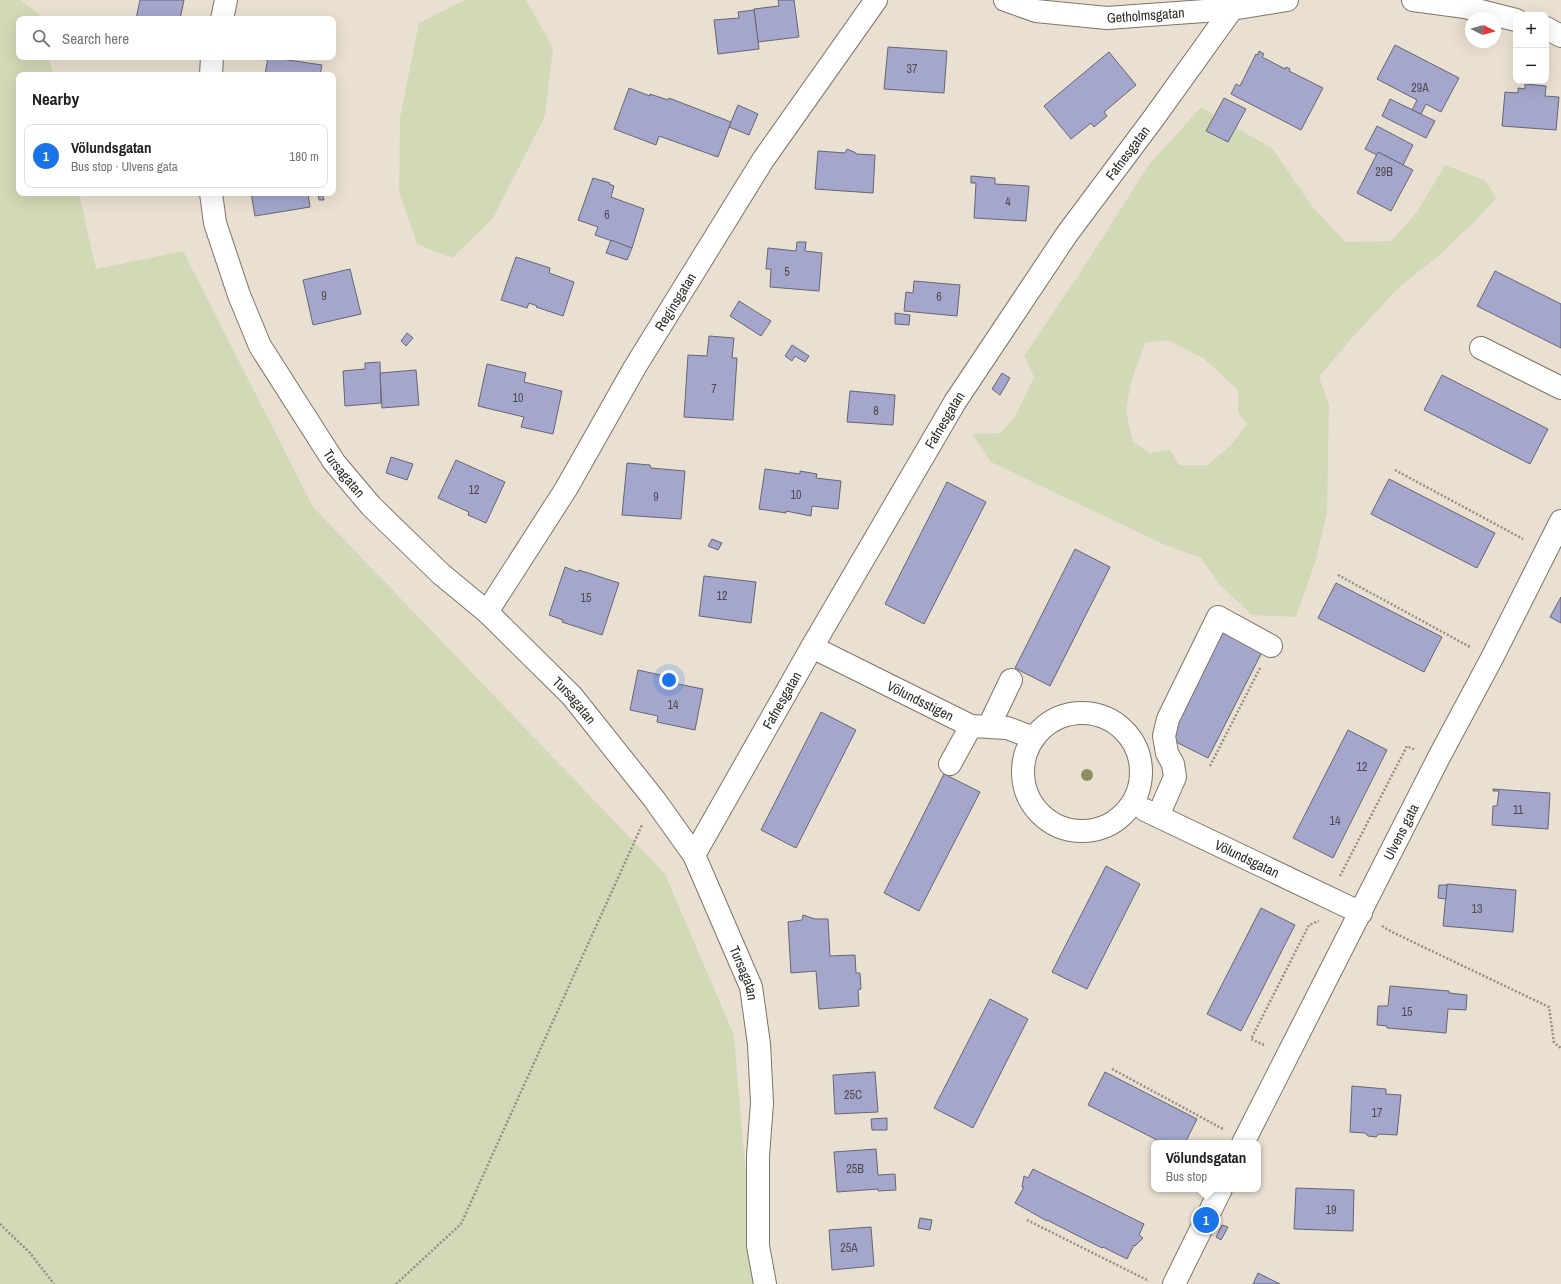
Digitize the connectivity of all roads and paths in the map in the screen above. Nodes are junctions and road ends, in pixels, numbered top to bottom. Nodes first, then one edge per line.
1 (226, 0) edge
2 (876, 0) edge
3 (1005, 0) edge
4 (1287, 0) edge
5 (1413, 0) edge
6 (1232, 9) junction
7 (223, 16) edge
8 (1513, 19) edge
9 (1549, 30) edge
10 (1561, 36) edge
11 (212, 60) edge
12 (211, 72) edge
13 (211, 196) edge
14 (1481, 348) dead end
15 (1561, 388) edge
16 (1395, 470) dead end
17 (1561, 521) edge
18 (1514, 534) dead end
19 (1338, 575) dead end
20 (487, 612) junction
21 (1458, 639) dead end
22 (1272, 646) joint
23 (812, 647) junction
24 (1011, 680) dead end
25 (980, 726) junction
26 (1034, 738) junction
27 (1438, 759) junction
28 (950, 764) dead end
29 (1210, 766) dead end
30 (654, 799) junction
31 (1132, 804) junction
32 (1158, 816) junction
33 (694, 855) junction
34 (1339, 878) dead end
35 (1361, 913) junction
36 (1321, 920) dead end
37 (1269, 1048) dead end
38 (1561, 1048) edge
39 (1112, 1069) dead end
40 (1225, 1130) dead end
41 (1245, 1140) edge
42 (1220, 1192) edge
43 (1027, 1220) dead end
44 (0, 1224) edge
45 (1150, 1282) dead end
46 (54, 1284) edge
47 (396, 1284) edge
48 (765, 1284) edge
49 (1174, 1284) edge

1 - 7 street
2 - 20 street, Reginsgatan
3 - 6 street, Getholmsgatan
4 - 6 street, Getholmsgatan
5 - 8 street
6 - 23 street, Fafnesgatan
9 - 10 street
11 - 12 street
13 - 20 street, Tursagatan
14 - 15 street
16 - 18 path
17 - 27 street, Ulvens gata
19 - 21 path
20 - 30 street, Tursagatan
22 - 29 path
22 - 32 street
23 - 25 street, Völundsstigen
23 - 33 street, Fafnesgatan
24 - 25 street
25 - 26 street, Völundsstigen
25 - 28 street
26 - 31 street
26 - 31 street
27 - 34 path
27 - 35 street, Ulvens gata
30 - 33 street, Tursagatan
30 - 47 path
31 - 32 street, Völundsgatan
32 - 35 street, Völundsgatan
33 - 48 street, Tursagatan
35 - 38 path
35 - 41 street, Ulvens gata
36 - 37 path
39 - 40 path
42 - 49 street
43 - 45 path
44 - 46 path

